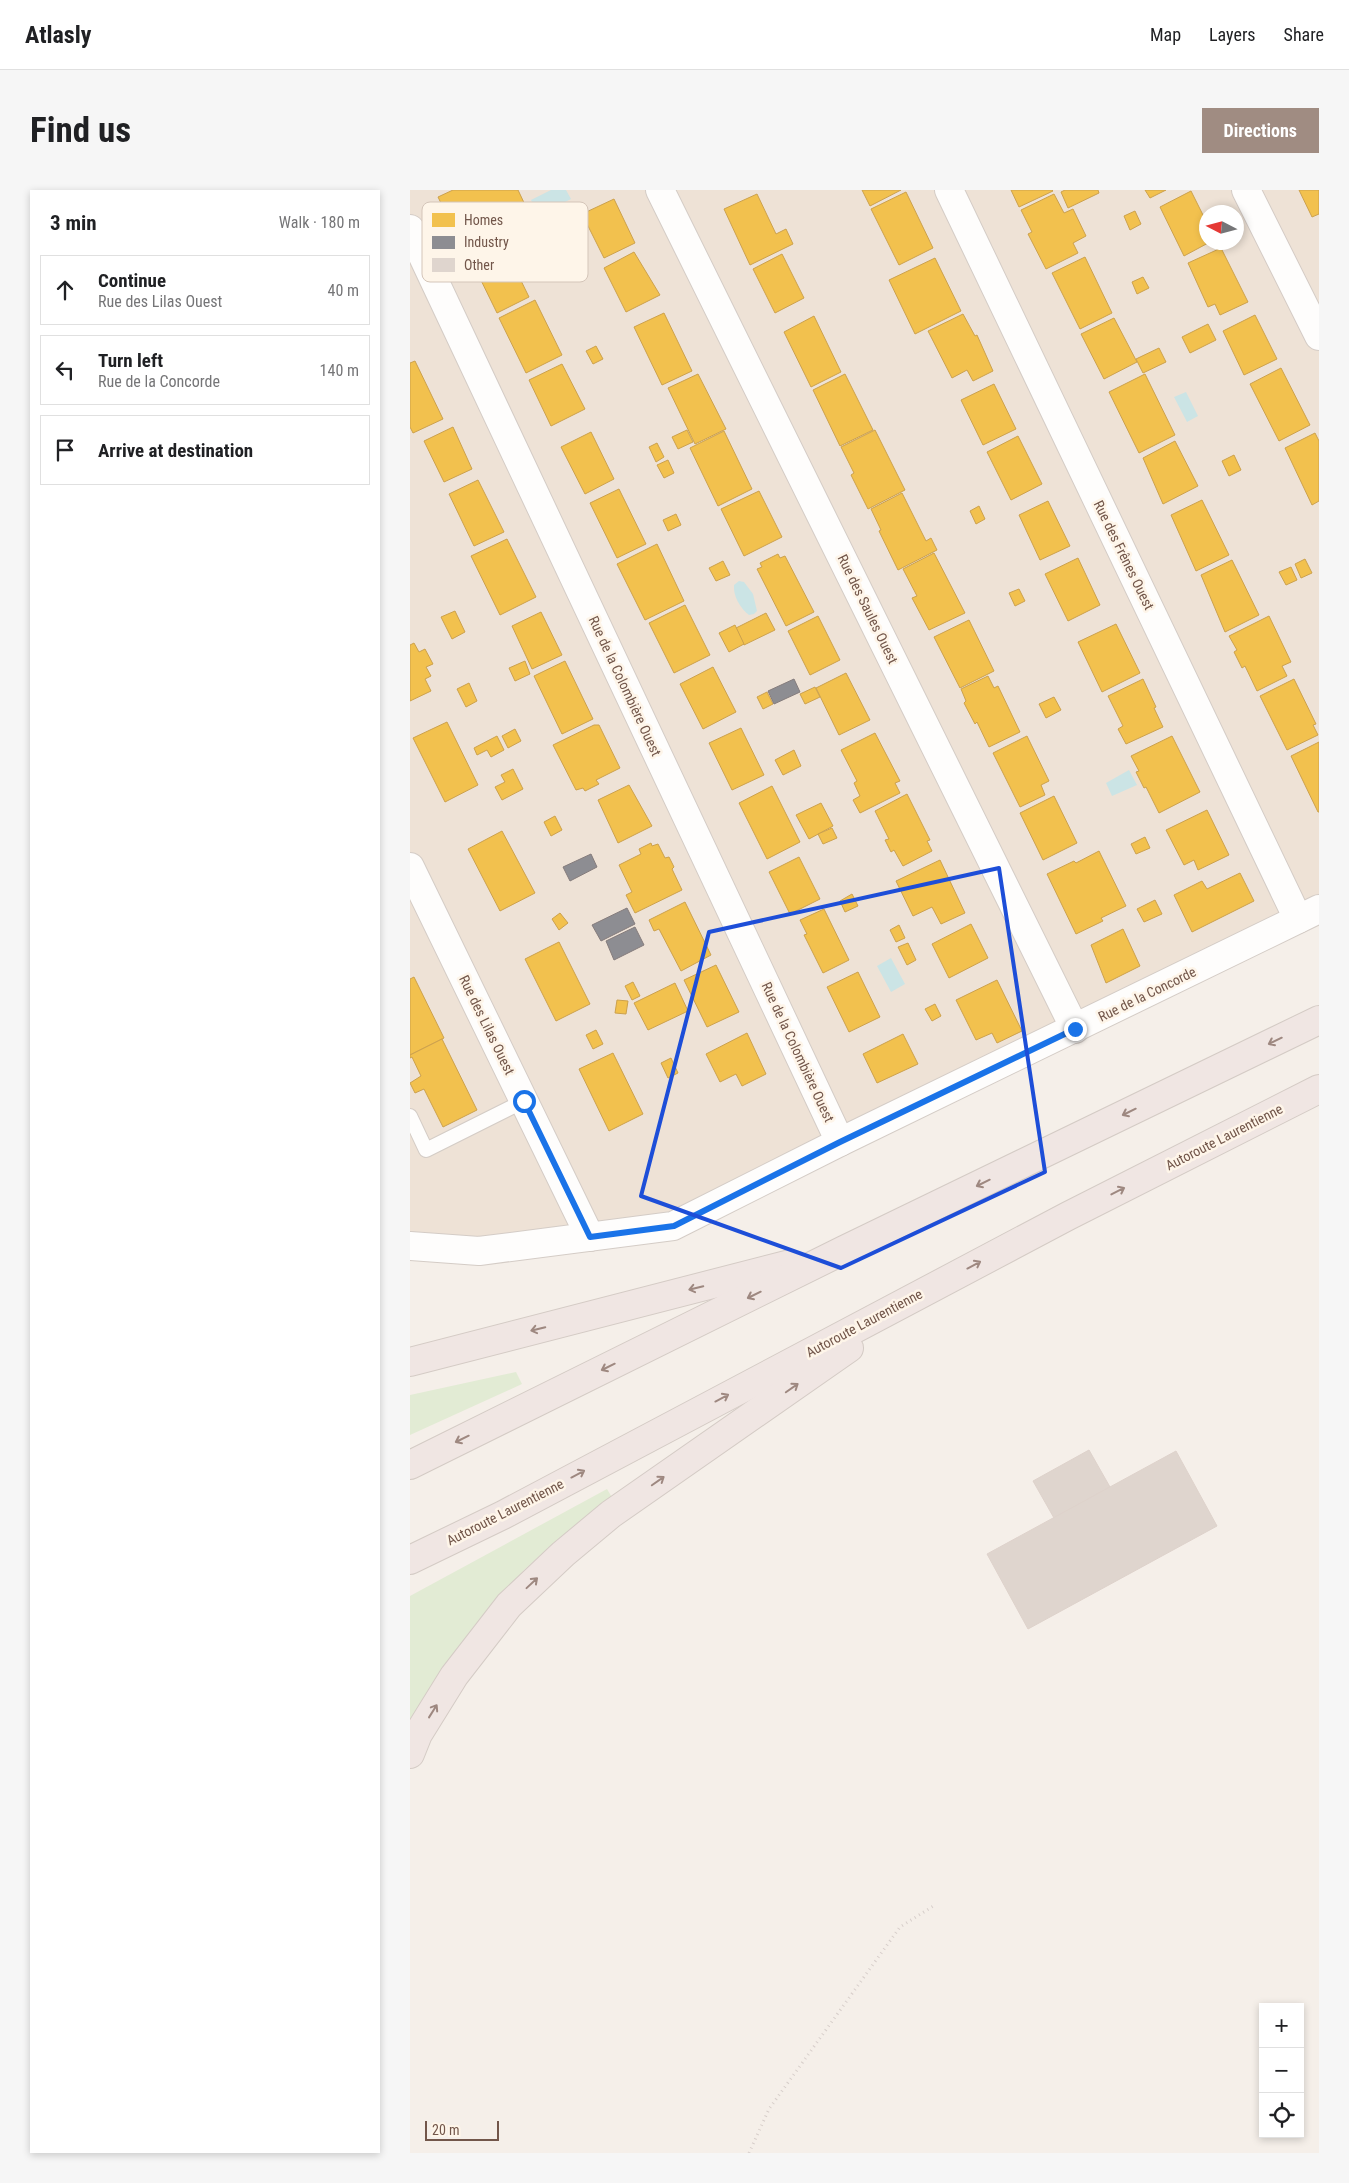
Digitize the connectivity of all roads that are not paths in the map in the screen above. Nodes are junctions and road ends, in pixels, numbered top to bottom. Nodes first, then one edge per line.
1 (660, 190) edge
2 (949, 190) edge
3 (1246, 190) edge
4 (410, 229) edge
5 (422, 254) edge
6 (435, 282) edge
7 (1319, 336) edge
8 (410, 867) edge
9 (1309, 914) edge
10 (1319, 1020) edge
11 (1075, 1029) junction
12 (1319, 1089) edge
13 (524, 1101) junction
14 (410, 1116) edge
15 (840, 1142) junction
16 (590, 1237) junction
17 (411, 1244) edge
18 (844, 1250) junction
19 (948, 1279) junction
20 (410, 1362) edge
21 (410, 1465) edge
22 (502, 1514) junction
23 (410, 1560) edge
24 (410, 1568) edge
25 (410, 1754) edge

1 - 11 street, Rue des Saules Ouest
2 - 9 street, Rue des Frênes Ouest
3 - 7 street
4 - 5 street, Rue de la Colombière Ouest
6 - 15 street, Rue de la Colombière Ouest
8 - 13 street, Rue des Lilas Ouest
9 - 11 street, Rue de la Concorde
10 -> 18 highway
11 - 15 street, Rue de la Concorde
19 -> 12 highway, Autoroute Laurentienne
13 - 14 lane
13 - 16 street, Rue des Lilas Ouest
15 - 16 street, Rue de la Concorde
16 - 17 street, Rue de la Concorde
18 -> 20 highway
18 -> 21 highway
22 -> 19 highway, Autoroute Laurentienne
25 -> 19 highway
22 - 23 highway, Autoroute Laurentienne
22 - 24 highway

